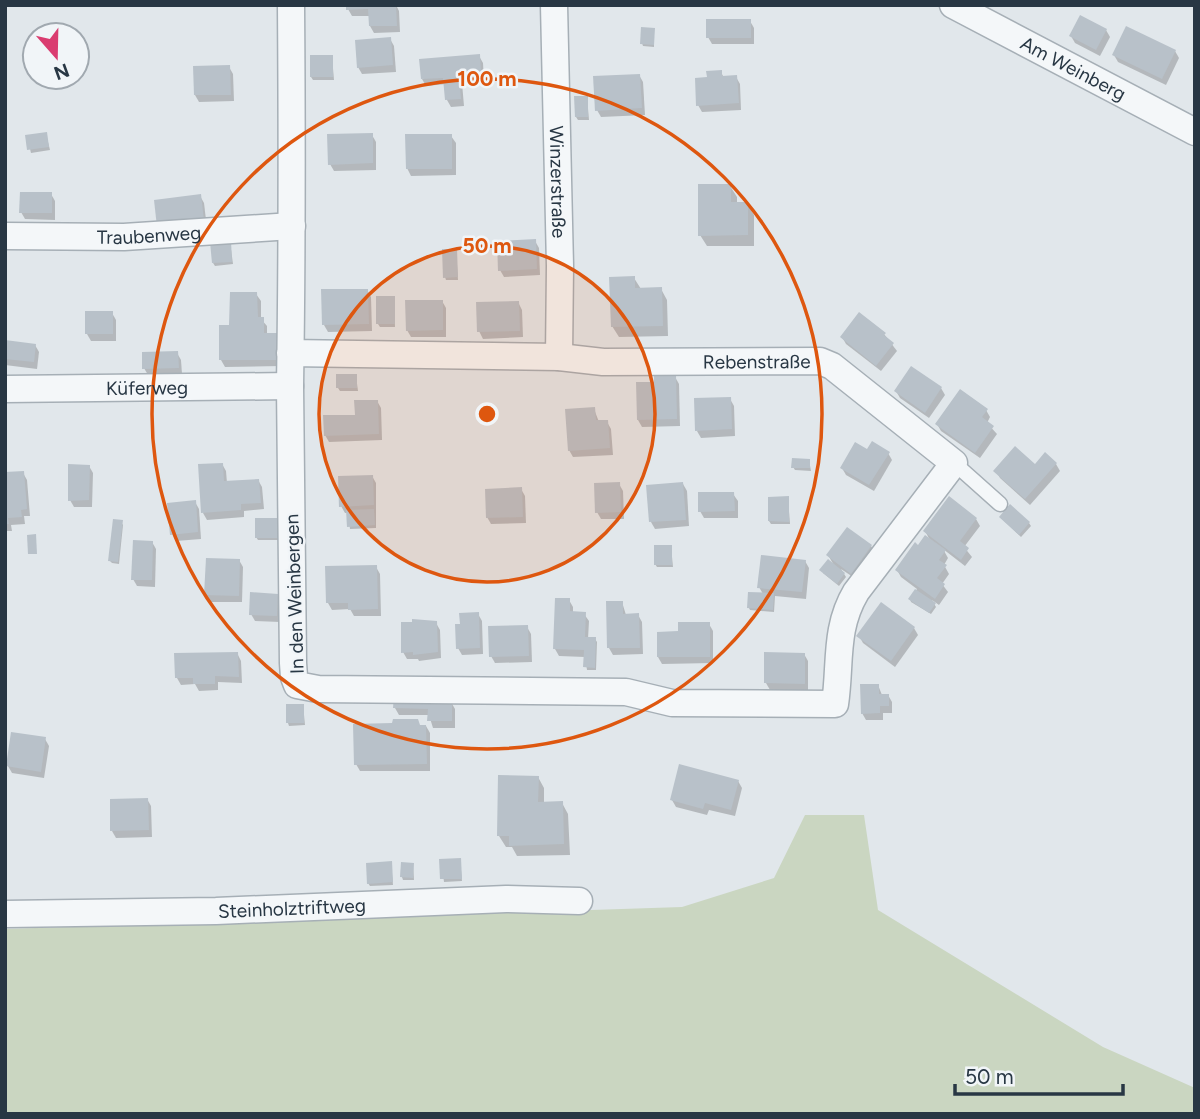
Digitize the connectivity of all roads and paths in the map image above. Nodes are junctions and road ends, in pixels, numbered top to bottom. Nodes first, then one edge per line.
1 (290, 5) edge
2 (554, 5) edge
3 (953, 5) edge
4 (1195, 132) edge
5 (292, 226) junction
6 (5, 236) edge
7 (290, 353) junction
8 (559, 357) junction
9 (290, 386) junction
10 (5, 389) edge
11 (954, 463) junction
12 (1000, 504) dead end
13 (579, 901) dead end
14 (5, 914) edge

1 - 5 street, In den Weinbergen
2 - 8 street, Winzerstraße
3 - 4 street, Am Weinberg
5 - 6 street, Traubenweg
5 - 7 street, In den Weinbergen
7 - 8 street, Rebenstraße
7 - 9 street, In den Weinbergen
8 - 11 street, Rebenstraße
9 - 10 street, Küferweg
9 - 11 street, In den Weinbergen
11 - 12 lane
13 - 14 street, Steinholztriftweg

